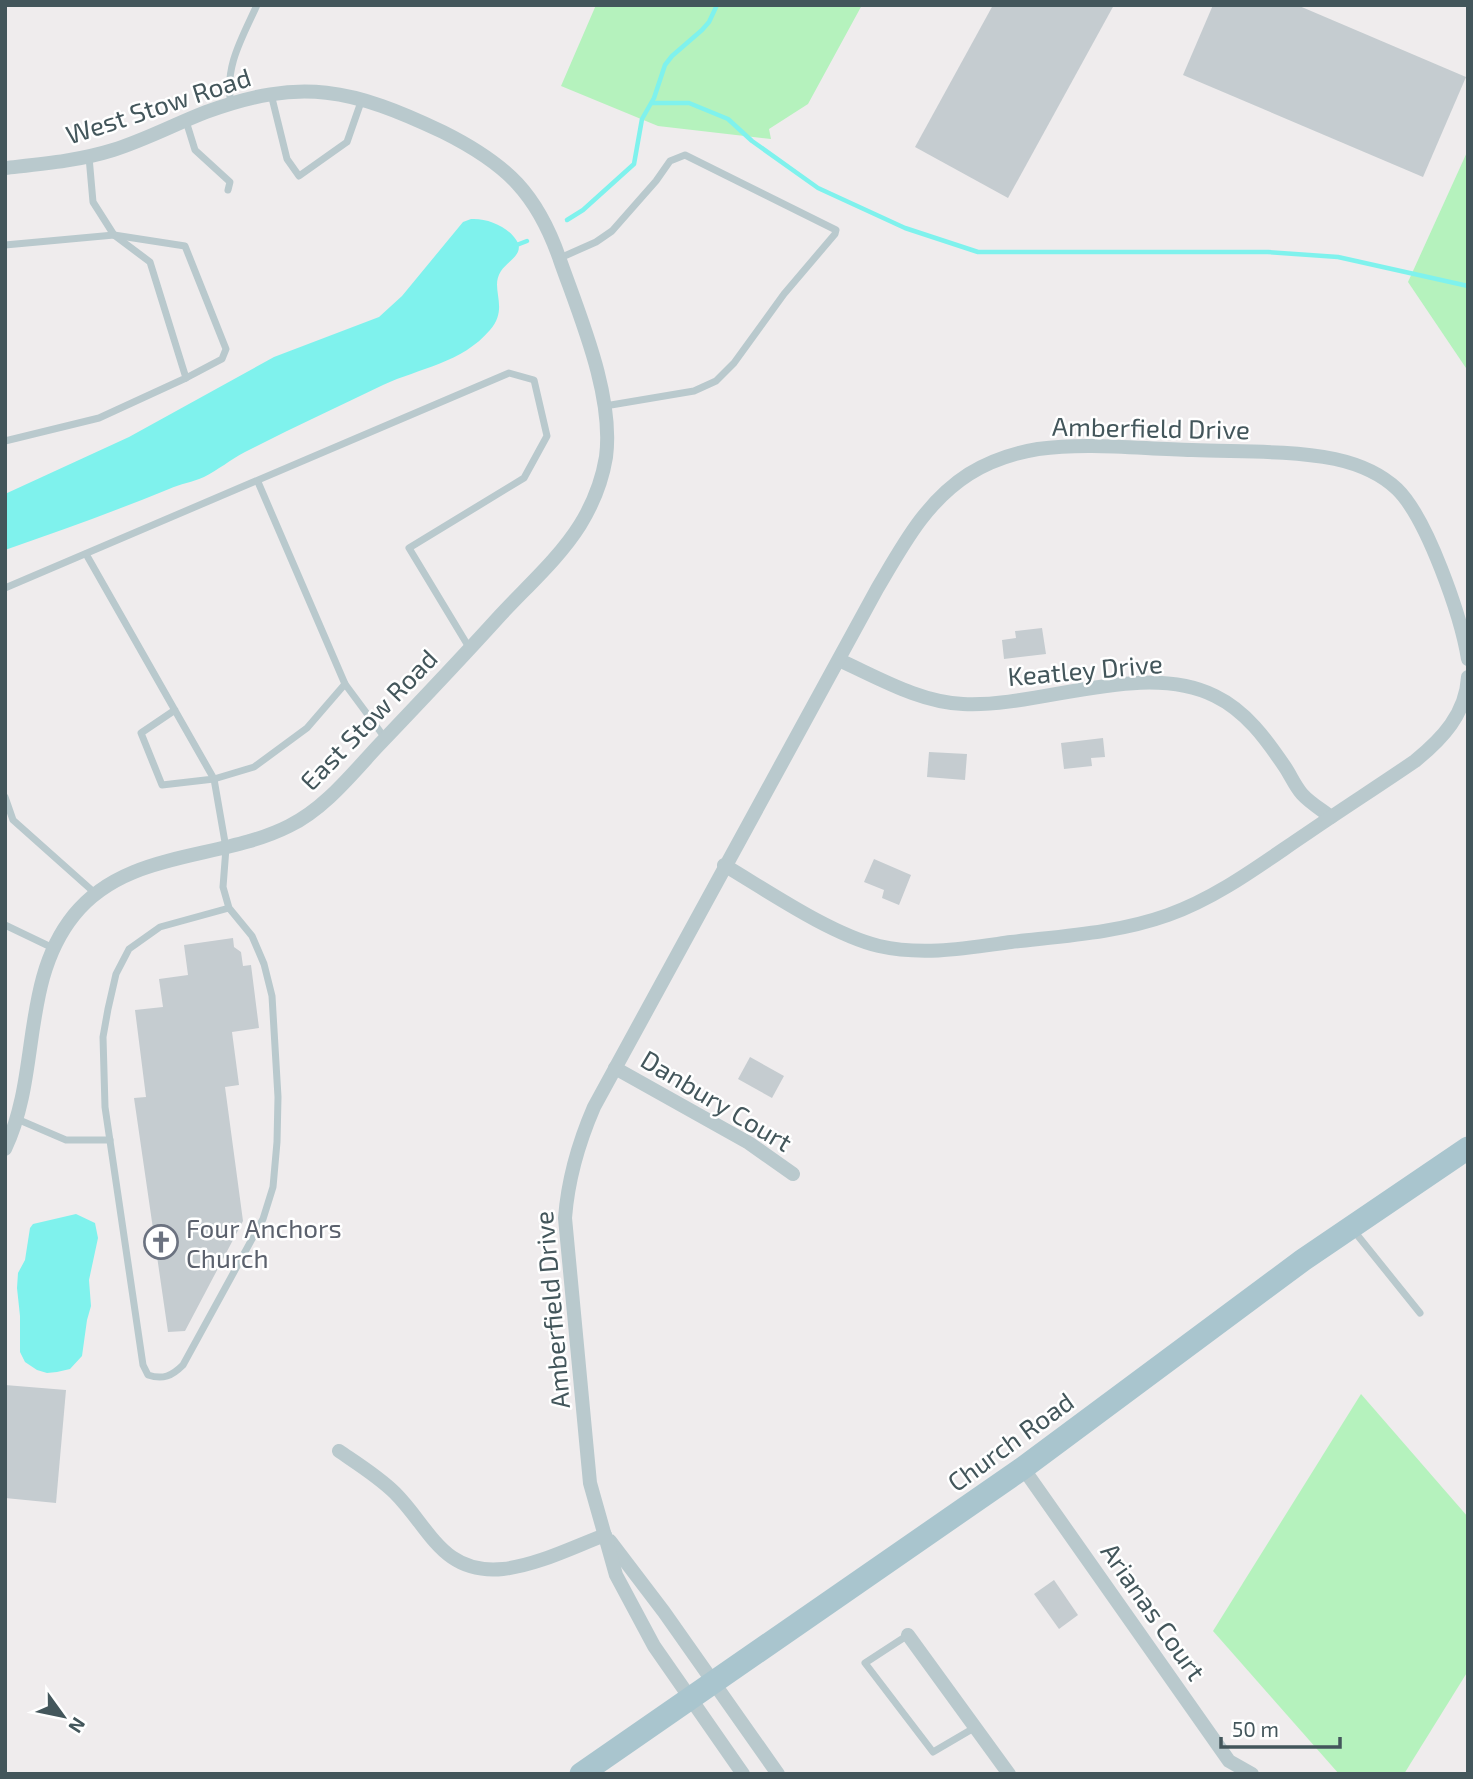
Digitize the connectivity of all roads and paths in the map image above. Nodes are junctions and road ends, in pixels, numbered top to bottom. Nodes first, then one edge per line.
1 (257, 5) edge
2 (271, 94) junction
3 (362, 99) junction
4 (232, 104) junction
5 (186, 121) junction
6 (89, 157) junction
7 (5, 168) edge
8 (228, 190) dead end
9 (540, 213) joint
10 (114, 235) junction
11 (5, 245) edge
12 (560, 258) junction
13 (186, 378) junction
14 (605, 406) junction
15 (5, 441) edge
16 (258, 482) junction
17 (86, 554) junction
18 (5, 588) edge
19 (470, 649) junction
20 (1468, 659) edge
21 (839, 660) junction
22 (1468, 677) edge
23 (345, 684) junction
24 (175, 710) junction
25 (386, 738) junction
26 (214, 779) junction
27 (5, 797) edge
28 (1331, 817) junction
29 (226, 848) junction
30 (724, 865) junction
31 (96, 894) junction
32 (229, 908) junction
33 (5, 925) edge
34 (53, 948) junction
35 (615, 1068) junction
36 (18, 1118) junction
37 (110, 1140) junction
38 (1468, 1148) edge
39 (5, 1149) edge
40 (793, 1174) dead end
41 (1351, 1227) junction
42 (1420, 1313) dead end
43 (339, 1451) dead end
44 (1023, 1468) junction
45 (605, 1535) junction
46 (908, 1635) joint
47 (713, 1682) junction
48 (691, 1698) junction
49 (975, 1728) junction
50 (581, 1774) edge
51 (743, 1774) edge
52 (778, 1774) edge
53 (1009, 1774) edge
54 (1252, 1774) edge

1 - 4 lane
2 - 3 street, West Stow Road
2 - 3 lane
2 - 4 street, West Stow Road
3 - 9 street, West Stow Road
4 - 5 street, West Stow Road
5 - 6 street, West Stow Road
5 - 8 lane
6 - 7 street, West Stow Road
6 - 10 lane
9 - 12 street, East Stow Road
10 - 11 lane
10 - 13 lane
10 - 13 lane
12 - 14 street, East Stow Road
12 - 14 lane
13 - 15 lane
14 - 19 street, East Stow Road
16 - 17 lane
16 - 19 lane
16 - 23 lane
17 - 18 lane
17 - 24 lane
19 - 25 street, East Stow Road
20 - 21 street, Amberfield Drive
21 - 28 street, Keatley Drive
21 - 30 street, Amberfield Drive
22 - 28 street
23 - 25 lane
23 - 26 lane
24 - 26 lane
24 - 26 lane
25 - 29 street, East Stow Road
26 - 29 lane
27 - 31 lane
28 - 30 street
29 - 31 street, East Stow Road
29 - 32 lane
30 - 35 street, Amberfield Drive
31 - 34 street, East Stow Road
32 - 37 lane
32 - 37 lane
33 - 34 lane
34 - 36 street, East Stow Road
35 - 40 street, Danbury Court
35 - 45 street, Amberfield Drive
36 - 37 lane
36 - 39 street, East Stow Road
38 - 41 main road, Church Road
41 - 42 lane
41 - 44 main road, Church Road
43 - 45 street
44 - 47 main road, Church Road
44 - 54 street, Arianas Court
45 - 47 street, Amberfield Drive
45 - 48 street, Amberfield Drive
46 - 49 street
46 - 49 lane
47 - 48 main road, Church Road
47 - 52 street, Amberfield Drive
48 - 50 main road, Church Road
48 - 51 street, Amberfield Drive
49 - 53 street

